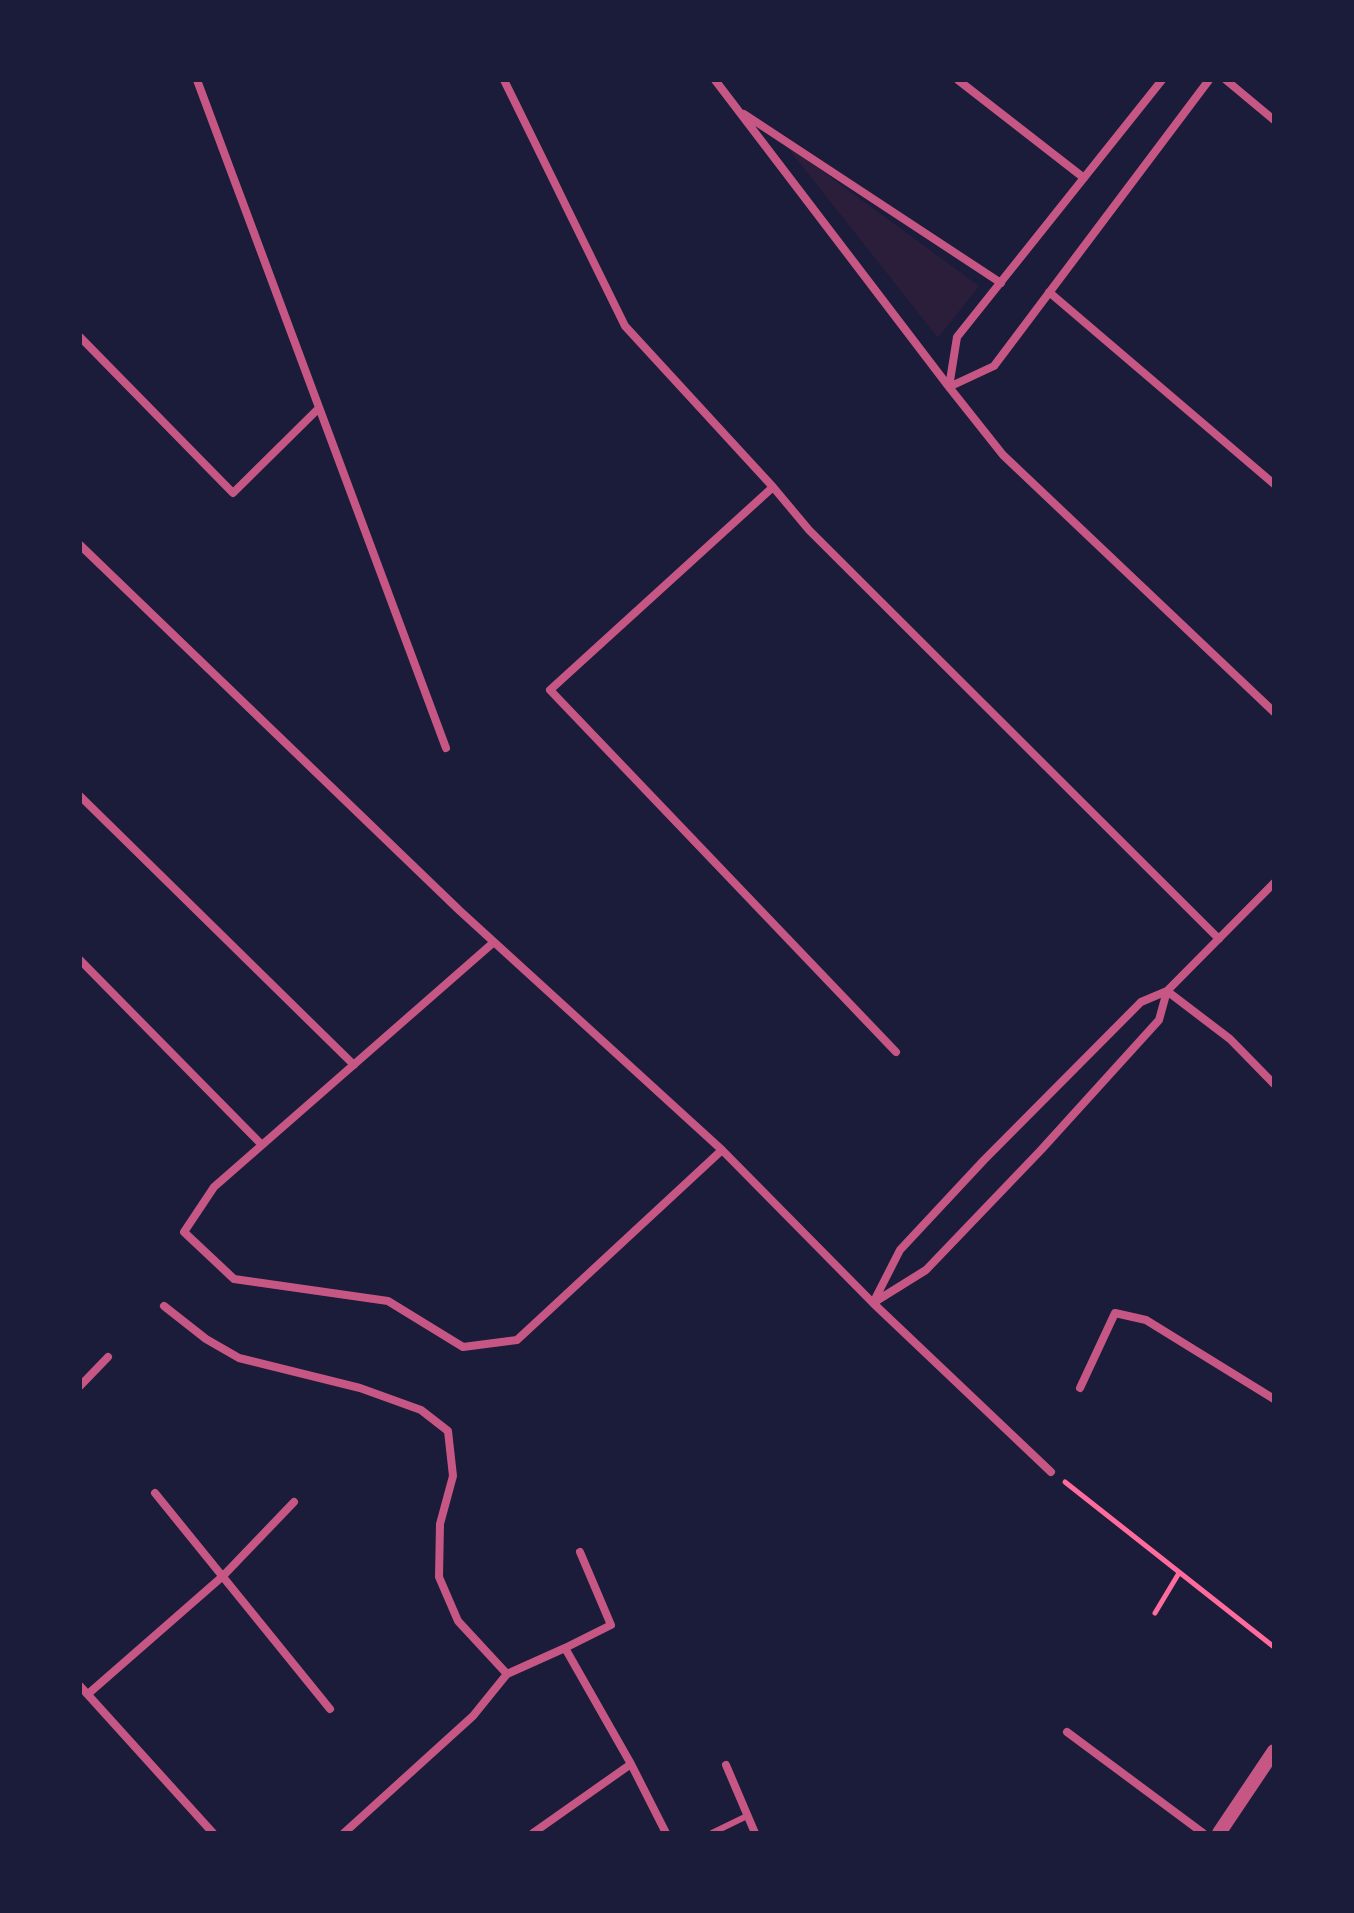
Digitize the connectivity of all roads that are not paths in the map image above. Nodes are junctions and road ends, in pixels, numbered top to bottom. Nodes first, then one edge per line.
1 (197, 80) edge
2 (504, 80) edge
3 (715, 80) edge
4 (958, 80) edge
5 (1162, 80) edge
6 (1209, 80) edge
7 (1226, 80) edge
8 (738, 110) junction
9 (1274, 120) edge
10 (1084, 178) junction
11 (1001, 283) junction
12 (1049, 292) junction
13 (80, 337) edge
14 (949, 387) junction
15 (319, 408) junction
16 (1274, 484) edge
17 (773, 487) junction
18 (80, 545) edge
19 (1274, 712) edge
20 (446, 748) dead end
21 (80, 796) edge
22 (1274, 883) edge
23 (1219, 939) junction
24 (494, 942) junction
25 (80, 960) edge
26 (1167, 991) junction
27 (896, 1052) dead end
28 (354, 1065) junction
29 (1274, 1084) edge
30 (262, 1145) junction
31 (722, 1150) junction
32 (873, 1303) junction
33 (164, 1306) dead end
34 (108, 1357) dead end
35 (80, 1386) edge
36 (1080, 1388) dead end
37 (1274, 1399) edge
38 (1051, 1472) road end
39 (155, 1493) dead end
40 (294, 1502) dead end
41 (580, 1552) dead end
42 (223, 1576) junction
43 (565, 1648) junction
44 (507, 1674) junction
45 (80, 1686) edge
46 (88, 1694) junction
47 (330, 1709) dead end
48 (1067, 1732) dead end
49 (1274, 1753) edge
50 (631, 1764) junction
51 (726, 1765) dead end
52 (747, 1816) junction
53 (213, 1833) edge
54 (344, 1833) edge
55 (533, 1833) edge
56 (666, 1833) edge
57 (712, 1833) edge
58 (755, 1833) edge
59 (1203, 1833) edge
60 (1219, 1833) edge

1 - 15 street
2 - 17 street
3 - 8 street
4 - 10 street
5 - 10 street
6 - 12 street
7 - 9 street
8 - 11 street
8 - 14 street
10 - 11 street
11 - 14 street
12 - 14 street
12 - 16 street
13 - 15 street
14 - 19 street
15 - 20 street
17 - 23 street
17 - 27 street
18 - 24 street
21 - 28 street
22 - 23 street
23 - 26 street
24 - 28 street
24 - 31 street
25 - 30 street
26 - 29 street
26 - 32 street
26 - 32 street
28 - 30 street
30 - 31 street
31 - 32 street
32 - 38 street
33 - 44 street
34 - 35 street
36 - 37 street
39 - 42 street
40 - 42 street
41 - 43 street
42 - 46 street
42 - 47 street
43 - 44 street
43 - 50 street
44 - 54 street
45 - 46 street
46 - 53 street
48 - 59 street
49 - 60 street
50 - 55 street
50 - 56 street
51 - 52 street
52 - 57 lane
52 - 58 street

